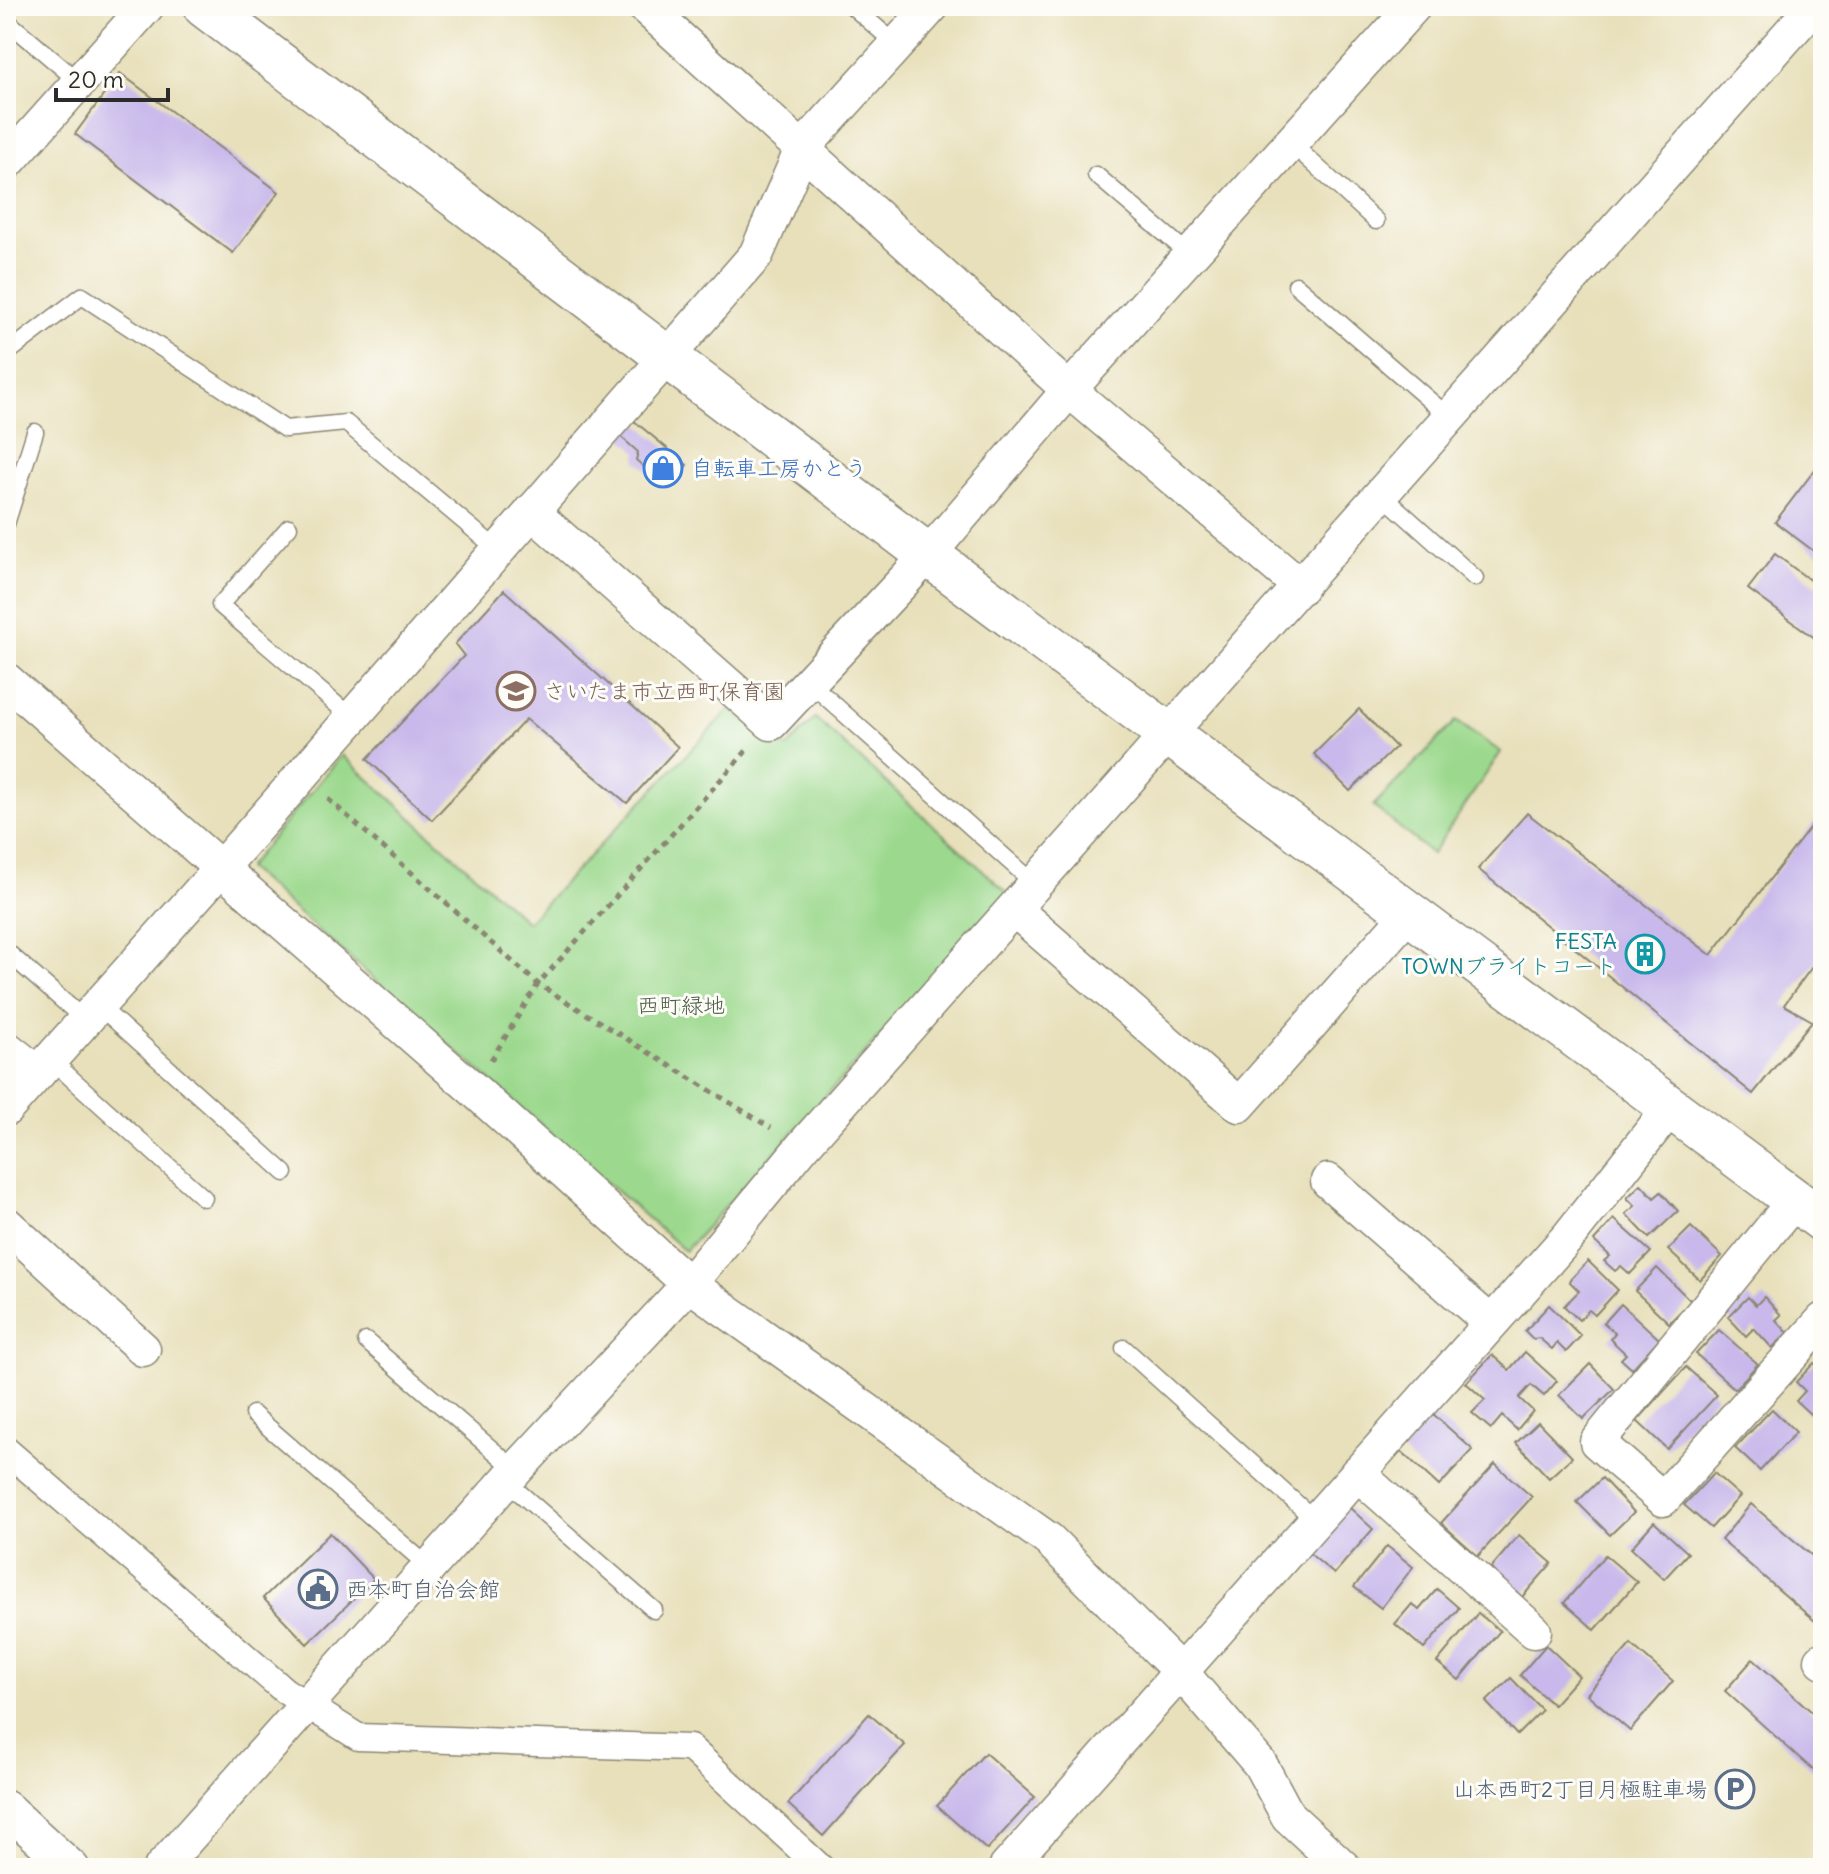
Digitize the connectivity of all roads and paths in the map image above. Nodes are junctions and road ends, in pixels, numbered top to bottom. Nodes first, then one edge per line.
1 (147, 6) edge
2 (204, 6) edge
3 (644, 6) edge
4 (852, 6) edge
5 (932, 6) edge
6 (1814, 6) edge
7 (1403, 10) edge
8 (6, 20) edge
9 (897, 45) junction
10 (79, 82) junction
11 (1292, 144) junction
12 (802, 149) junction
13 (6, 164) edge
14 (1096, 175) dead end
15 (1376, 221) dead end
16 (1191, 256) junction
17 (1296, 285) dead end
18 (6, 354) edge
19 (666, 357) junction
20 (1069, 390) junction
21 (1450, 418) junction
22 (35, 432) dead end
23 (1382, 495) junction
24 (531, 511) junction
25 (6, 524) edge
26 (289, 527) dead end
27 (498, 550) junction
28 (928, 555) junction
29 (1475, 578) dead end
30 (1301, 587) junction
31 (6, 680) edge
32 (809, 682) junction
33 (351, 717) junction
34 (771, 723) junction
35 (1170, 735) junction
36 (301, 776) junction
37 (220, 869) junction
38 (1025, 897) junction
39 (1409, 913) junction
40 (6, 951) edge
41 (538, 984) junction
42 (92, 1012) junction
43 (6, 1048) edge
44 (44, 1066) junction
45 (473, 1089) junction
46 (1671, 1107) junction
47 (6, 1109) edge
48 (802, 1147) junction
49 (285, 1173) dead end
50 (1328, 1181) dead end
51 (204, 1198) dead end
52 (1809, 1211) edge
53 (6, 1224) edge
54 (689, 1284) junction
55 (1823, 1320) edge
56 (1491, 1323) junction
57 (366, 1341) dead end
58 (1124, 1348) dead end
59 (143, 1349) dead end
60 (253, 1414) dead end
61 (6, 1450) edge
62 (1357, 1473) junction
63 (511, 1476) junction
64 (1315, 1520) junction
65 (429, 1567) junction
66 (654, 1610) dead end
67 (1534, 1631) dead end
68 (1180, 1671) junction
69 (307, 1704) junction
70 (6, 1808) edge
71 (72, 1868) edge
72 (161, 1868) edge
73 (821, 1868) edge
74 (1006, 1868) edge
75 (1344, 1868) edge

1 - 10 street
2 - 19 street
3 - 12 street
4 - 9 lane
5 - 9 street
6 - 21 street
7 - 11 street
8 - 10 lane
9 - 12 street
10 - 13 street
11 - 15 lane
11 - 16 street
12 - 19 street
12 - 20 street
14 - 16 lane
16 - 20 street
17 - 21 lane
18 - 27 lane
19 - 24 street
19 - 28 street
20 - 28 street
20 - 30 street
21 - 23 street
22 - 25 lane
23 - 29 lane
23 - 30 street
24 - 27 street
24 - 34 street
26 - 33 lane
27 - 33 street
28 - 32 street
28 - 35 street
30 - 35 street
31 - 37 street
32 - 34 street
32 - 38 lane
33 - 36 street
34 - 41 path
35 - 38 street
35 - 39 street
36 - 37 street
36 - 41 path
37 - 42 street
37 - 45 street
38 - 39 street
38 - 48 street
39 - 46 street
40 - 42 lane
41 - 45 path
41 - 48 path
42 - 44 street
42 - 49 lane
43 - 44 street
44 - 47 street
44 - 51 lane
45 - 54 street
46 - 52 street
46 - 56 street
48 - 54 street
50 - 56 street
52 - 55 street
53 - 59 street
54 - 63 street
54 - 68 street
56 - 62 street
57 - 63 lane
58 - 64 lane
60 - 65 lane
61 - 69 street
62 - 64 street
62 - 67 street
63 - 65 street
63 - 66 lane
64 - 68 street
65 - 69 street
68 - 74 street
68 - 75 street
69 - 72 street
69 - 73 street
70 - 71 street

